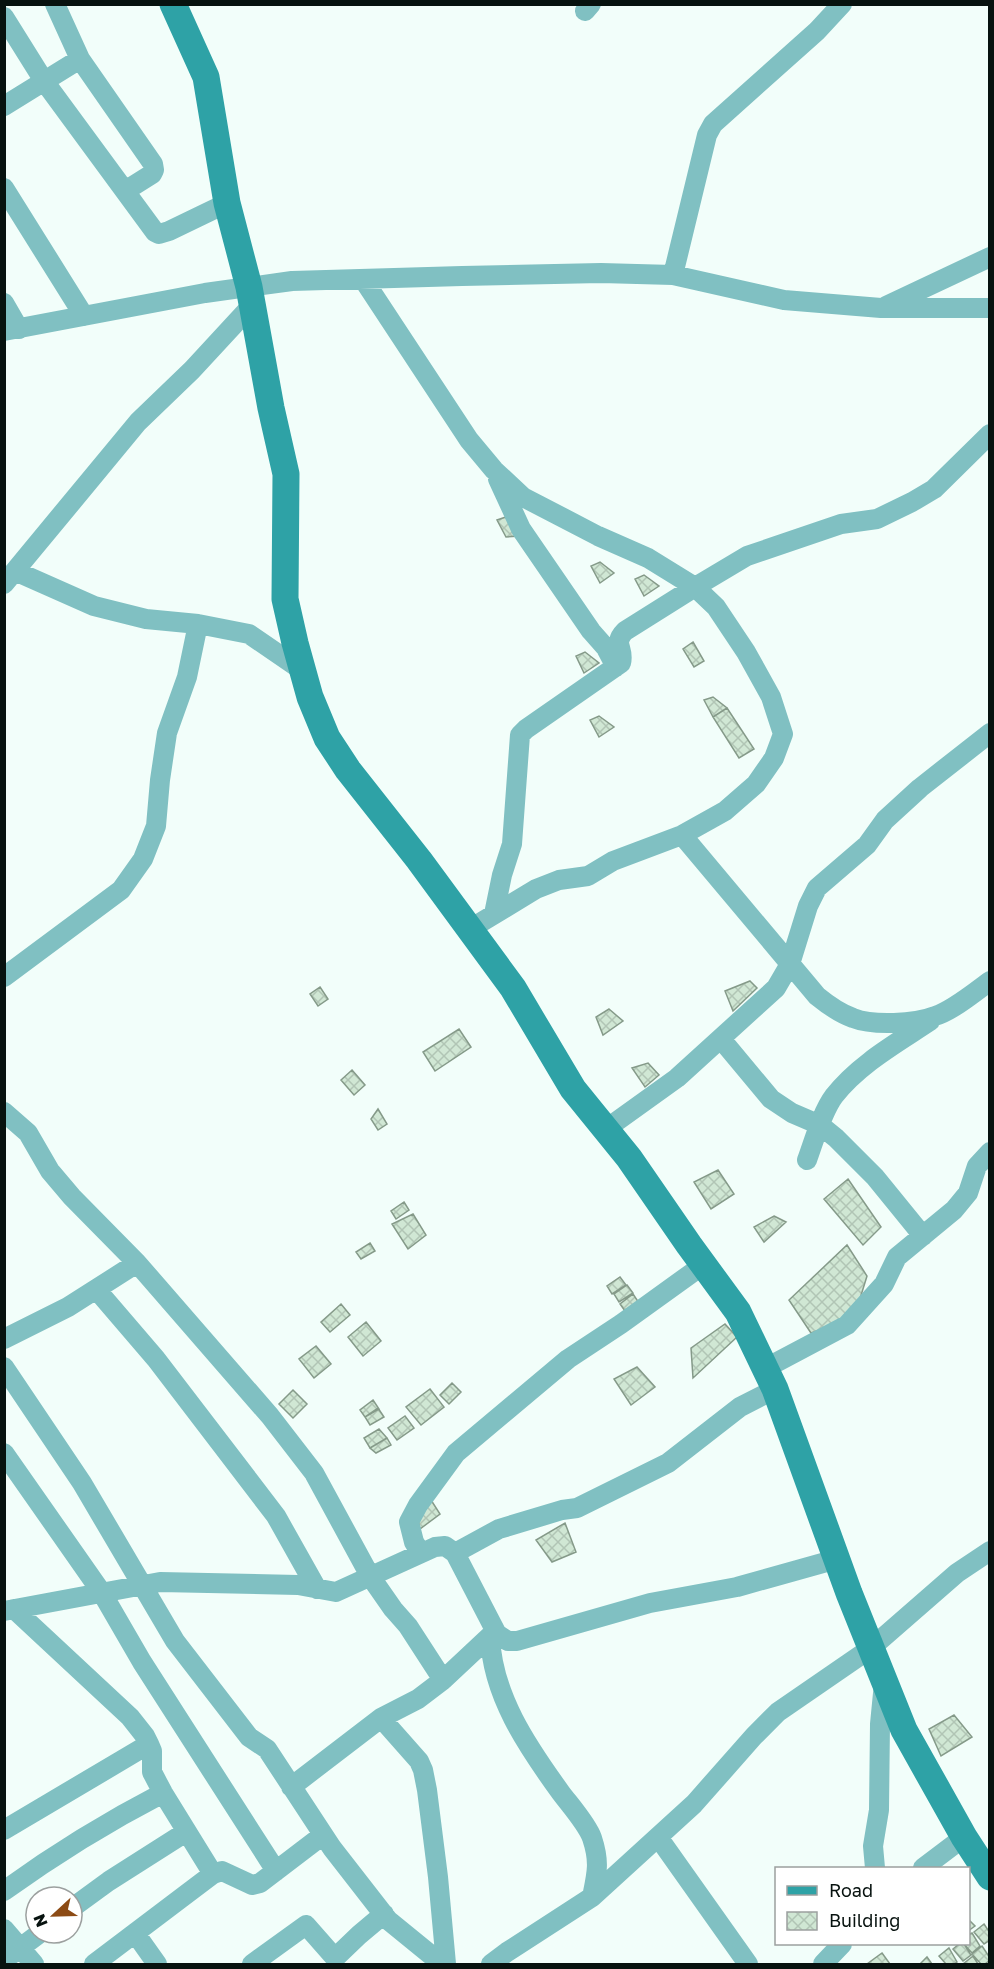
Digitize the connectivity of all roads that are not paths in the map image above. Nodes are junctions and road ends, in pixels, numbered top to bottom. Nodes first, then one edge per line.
1 (54, 4) edge
2 (172, 4) edge
3 (842, 4) edge
4 (4, 17) edge
5 (80, 59) junction
6 (44, 81) junction
7 (4, 106) edge
8 (4, 188) edge
9 (125, 191) junction
10 (227, 203) junction
11 (990, 257) edge
12 (673, 275) junction
13 (363, 279) junction
14 (251, 296) junction
15 (4, 303) edge
16 (881, 308) junction
17 (990, 308) edge
18 (84, 316) junction
19 (12, 330) edge
20 (990, 434) edge
21 (494, 470) junction
22 (10, 577) edge
23 (695, 587) junction
24 (198, 624) junction
25 (616, 667) junction
26 (303, 671) junction
27 (990, 733) edge
28 (682, 835) junction
29 (494, 914) junction
30 (470, 929) junction
31 (790, 964) junction
32 (4, 977) edge
33 (990, 981) edge
34 (936, 1016) junction
35 (721, 1039) junction
36 (4, 1112) edge
37 (820, 1125) junction
38 (606, 1130) junction
39 (990, 1152) edge
40 (807, 1160) dead end
41 (923, 1236) junction
42 (137, 1263) junction
43 (704, 1265) junction
44 (96, 1289) junction
45 (4, 1339) edge
46 (4, 1367) edge
47 (770, 1379) junction
48 (4, 1453) edge
49 (990, 1551) edge
50 (420, 1552) junction
51 (455, 1553) junction
52 (837, 1558) junction
53 (370, 1576) junction
54 (142, 1585) junction
55 (317, 1589) junction
56 (102, 1593) junction
57 (9, 1610) edge
58 (494, 1635) junction
59 (871, 1648) junction
60 (443, 1680) junction
61 (884, 1680) junction
62 (381, 1718) junction
63 (149, 1744) junction
64 (291, 1787) junction
65 (162, 1793) junction
66 (4, 1830) edge
67 (186, 1832) junction
68 (323, 1835) junction
69 (658, 1837) junction
70 (964, 1838) junction
71 (876, 1867) edge
72 (926, 1867) edge
73 (276, 1871) junction
74 (213, 1874) junction
75 (990, 1877) edge
76 (4, 1891) edge
77 (592, 1897) junction
78 (84, 1899) edge
79 (384, 1914) junction
80 (4, 1929) edge
81 (135, 1934) junction
82 (24, 1945) edge
83 (841, 1945) edge
84 (20, 1948) junction
85 (4, 1960) edge
86 (331, 1962) edge
87 (34, 1965) edge
88 (94, 1965) edge
89 (157, 1965) edge
90 (252, 1965) edge
91 (442, 1965) edge
92 (446, 1965) edge
93 (491, 1965) edge
94 (748, 1965) edge
95 (823, 1965) edge

1 - 5 street
2 - 10 street
3 - 12 street
4 - 6 street
5 - 6 street
5 - 9 street
6 - 7 street
6 - 9 street
8 - 18 street
9 - 10 street
10 - 14 street
11 - 16 street
12 - 13 street
12 - 16 street
13 - 14 street
13 - 21 street
14 - 18 street
14 - 22 street
14 - 26 street
15 - 19 street
16 - 17 street
18 - 19 street
20 - 23 street
21 - 23 street
21 - 25 street
22 - 24 street
23 - 25 street
23 - 28 street
24 - 26 street
24 - 32 street
25 - 29 street
26 - 30 street
27 - 31 street
28 - 29 street
28 - 31 street
29 - 30 street
30 - 38 street
31 - 34 street
31 - 35 street
33 - 34 street
34 - 37 street
35 - 37 street
35 - 38 street
36 - 42 street
37 - 40 street
37 - 41 street
38 - 43 street
39 - 41 street
41 - 47 street
42 - 44 street
42 - 53 street
43 - 47 street
43 - 50 street
44 - 45 street
44 - 55 street
46 - 54 street
47 - 51 street
47 - 52 street
48 - 56 street
49 - 59 street
50 - 51 street
50 - 53 street
51 - 58 street
52 - 58 street
52 - 59 street
53 - 55 street
53 - 60 street
54 - 55 street
54 - 56 street
54 - 64 street
56 - 57 street
56 - 73 street
57 - 63 street
58 - 60 street
58 - 77 street
59 - 61 street
59 - 69 street
60 - 62 street
61 - 70 street
61 - 71 street
62 - 64 street
62 - 92 street
63 - 65 street
63 - 66 street
64 - 68 street
65 - 67 street
65 - 76 street
67 - 74 street
67 - 78 street
68 - 73 street
68 - 79 street
69 - 77 street
69 - 94 street
70 - 72 street
70 - 75 street
73 - 74 street
74 - 81 street
77 - 93 street
79 - 86 street
79 - 91 street
80 - 84 street
81 - 88 street
81 - 89 street
82 - 84 street
83 - 95 street
84 - 85 street
84 - 87 street
86 - 90 street

